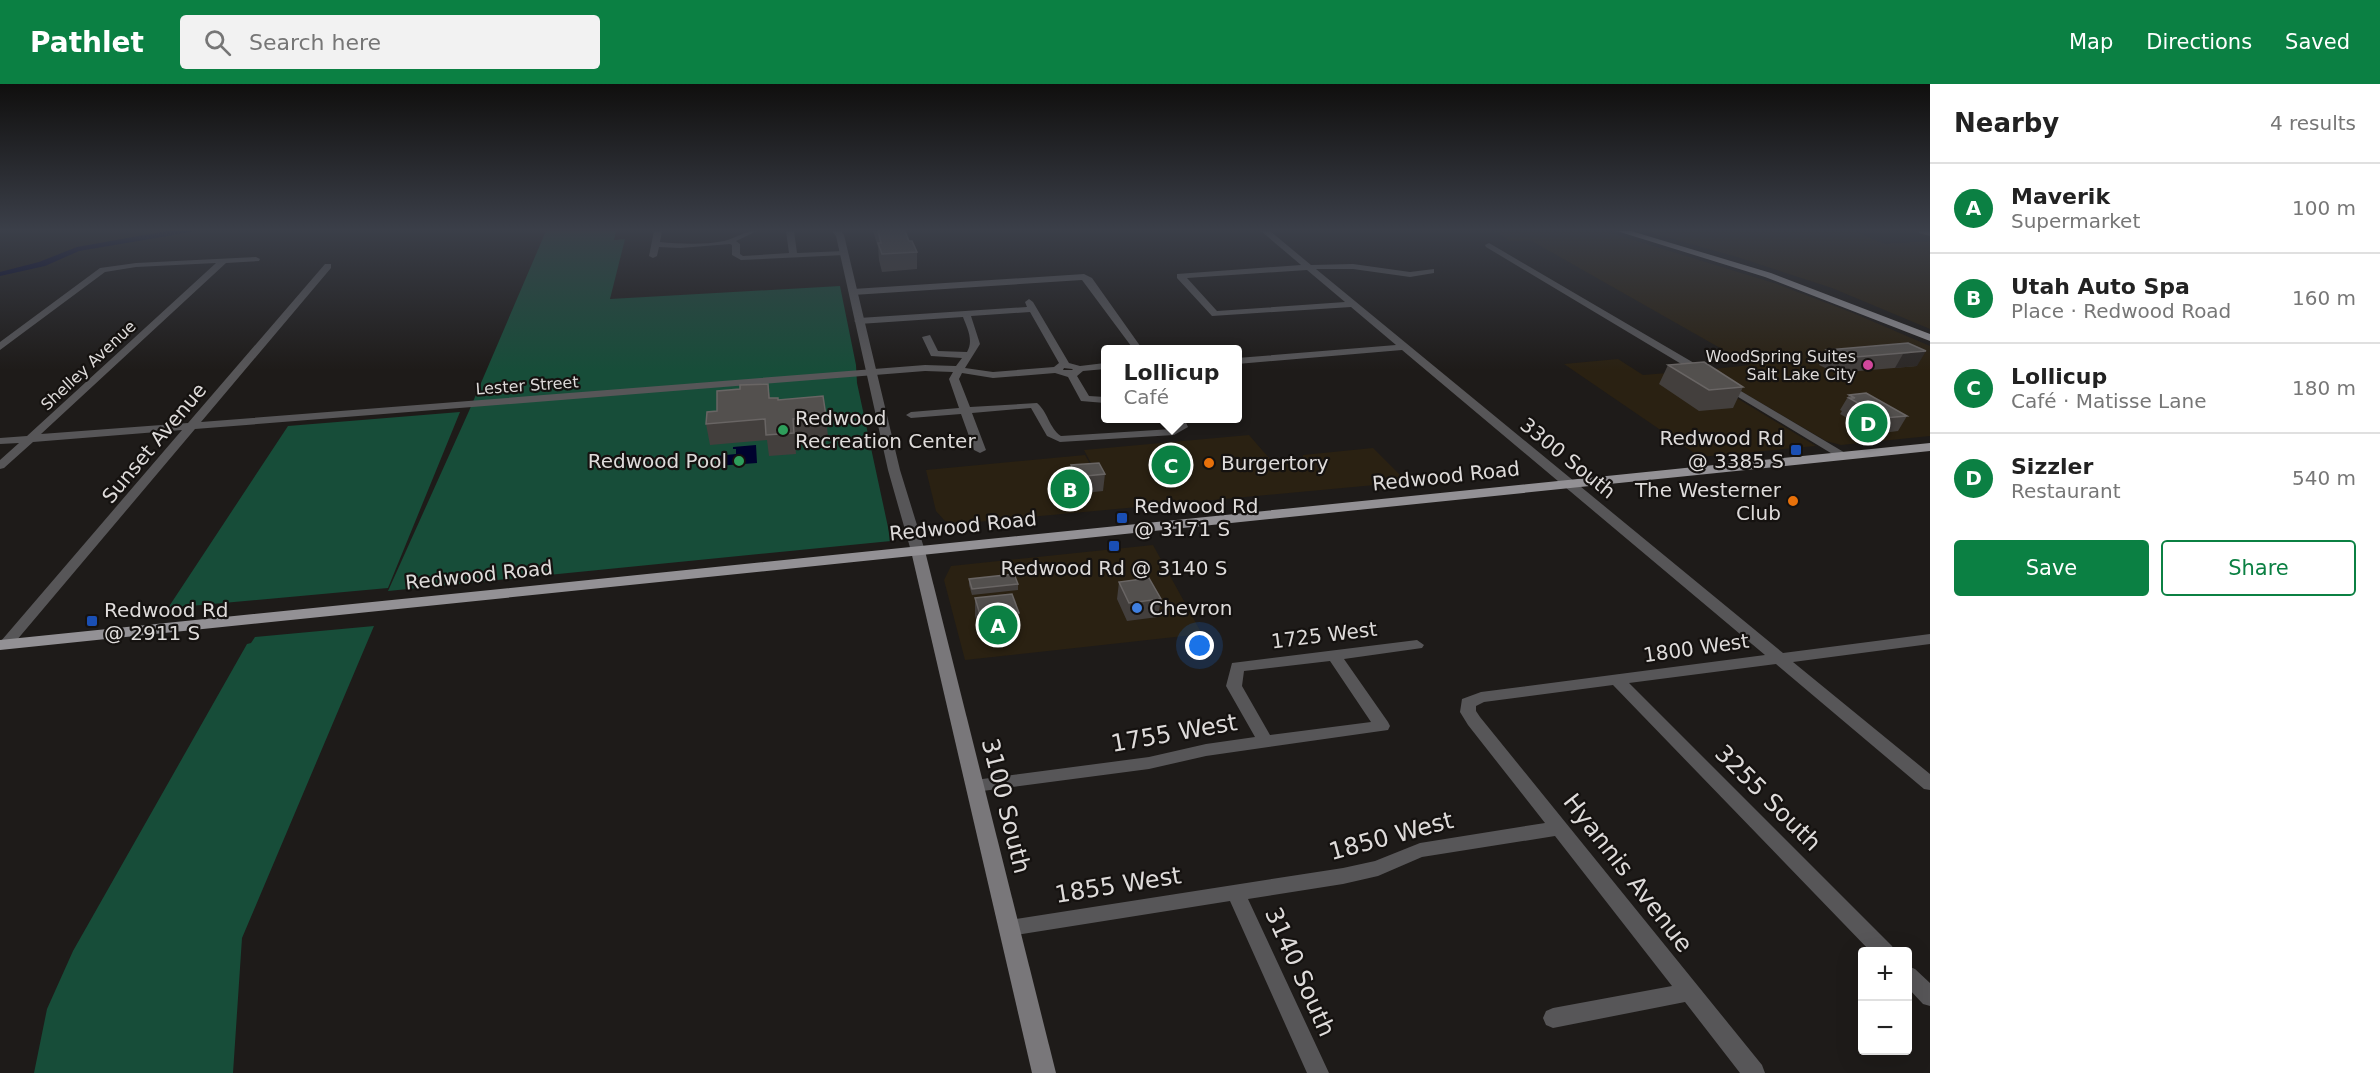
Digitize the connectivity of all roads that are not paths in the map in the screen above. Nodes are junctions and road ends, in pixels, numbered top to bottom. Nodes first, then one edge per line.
1 (93, 277) edge
2 (205, 277) edge
3 (319, 277) edge
4 (849, 277) edge
5 (1082, 277) edge
6 (1084, 277) edge
7 (1181, 277) edge
8 (1320, 277) edge
9 (1544, 277) edge
10 (1774, 277) edge
11 (852, 292) junction
12 (1352, 304) junction
13 (966, 314) junction
14 (859, 321) junction
15 (927, 337) dead end
16 (1929, 338) edge
17 (1135, 345) edge
18 (0, 347) edge
19 (1404, 347) junction
20 (970, 354) junction
21 (1242, 361) edge
22 (1101, 366) edge
23 (1068, 369) junction
24 (959, 370) junction
25 (871, 373) junction
26 (1101, 400) edge
27 (964, 410) junction
28 (911, 415) dead end
29 (1179, 424) edge
30 (192, 426) junction
31 (30, 439) junction
32 (0, 441) edge
33 (1930, 447) edge
34 (980, 450) dead end
35 (1843, 456) junction
36 (0, 466) edge
37 (1569, 484) junction
38 (918, 551) junction
39 (1930, 639) edge
40 (3, 645) edge
41 (1417, 645) dead end
42 (1334, 655) junction
43 (1779, 658) junction
44 (1616, 679) junction
45 (1468, 703) joint
46 (1266, 742) junction
47 (1930, 784) edge
48 (975, 786) junction
49 (1559, 828) junction
50 (1236, 893) junction
51 (1009, 928) junction
52 (1881, 947) edge
53 (1912, 979) edge
54 (1689, 992) junction
55 (1930, 998) edge
56 (1553, 1018) dead end
57 (1044, 1073) edge
58 (1318, 1073) edge
59 (1754, 1073) edge

1 - 18 street
2 - 31 street, Shelley Avenue
3 - 30 street, Sunset Avenue
4 - 11 street
5 - 11 street
6 - 17 street
7 - 12 street
8 - 12 street, 3300 South
9 - 35 street
10 - 16 main road
11 - 14 street
12 - 19 street, 3300 South
13 - 14 street
13 - 20 street
13 - 23 street
14 - 25 street
15 - 20 street
19 - 21 street
19 - 37 street, 3300 South
20 - 24 street
22 - 23 street, Lester Street
23 - 24 street, Lester Street
23 - 26 street
24 - 25 street, Lester Street
24 - 27 street
25 - 30 street, Lester Street
25 - 38 street
27 - 28 street
27 - 29 street
27 - 34 street
30 - 31 street, Lester Street
30 - 40 street, Sunset Avenue
31 - 32 street, Lester Street
31 - 36 street, Shelley Avenue
33 - 35 main road, Redwood Road
35 - 37 main road, Redwood Road
37 - 38 main road, Redwood Road
37 - 43 street, 3300 South
38 - 40 main road, Redwood Road
38 - 48 main road, 3100 South
39 - 43 street, 1800 West
41 - 42 street, 1725 West
42 - 46 street, 1725 West
42 - 46 street, 1755 West
43 - 44 street, 1800 West
43 - 47 street, 3300 South
44 - 45 street, 1800 West
44 - 52 street, 3255 South
45 - 49 street, Hyannis Avenue
46 - 48 street, 1755 West
48 - 51 main road, 3100 South
49 - 50 street, 1850 West
49 - 54 street, Hyannis Avenue
50 - 51 street, 1855 West
50 - 58 street, 3140 South
51 - 57 main road, 3100 South
53 - 55 street
54 - 56 street
54 - 59 street, Hyannis Avenue

